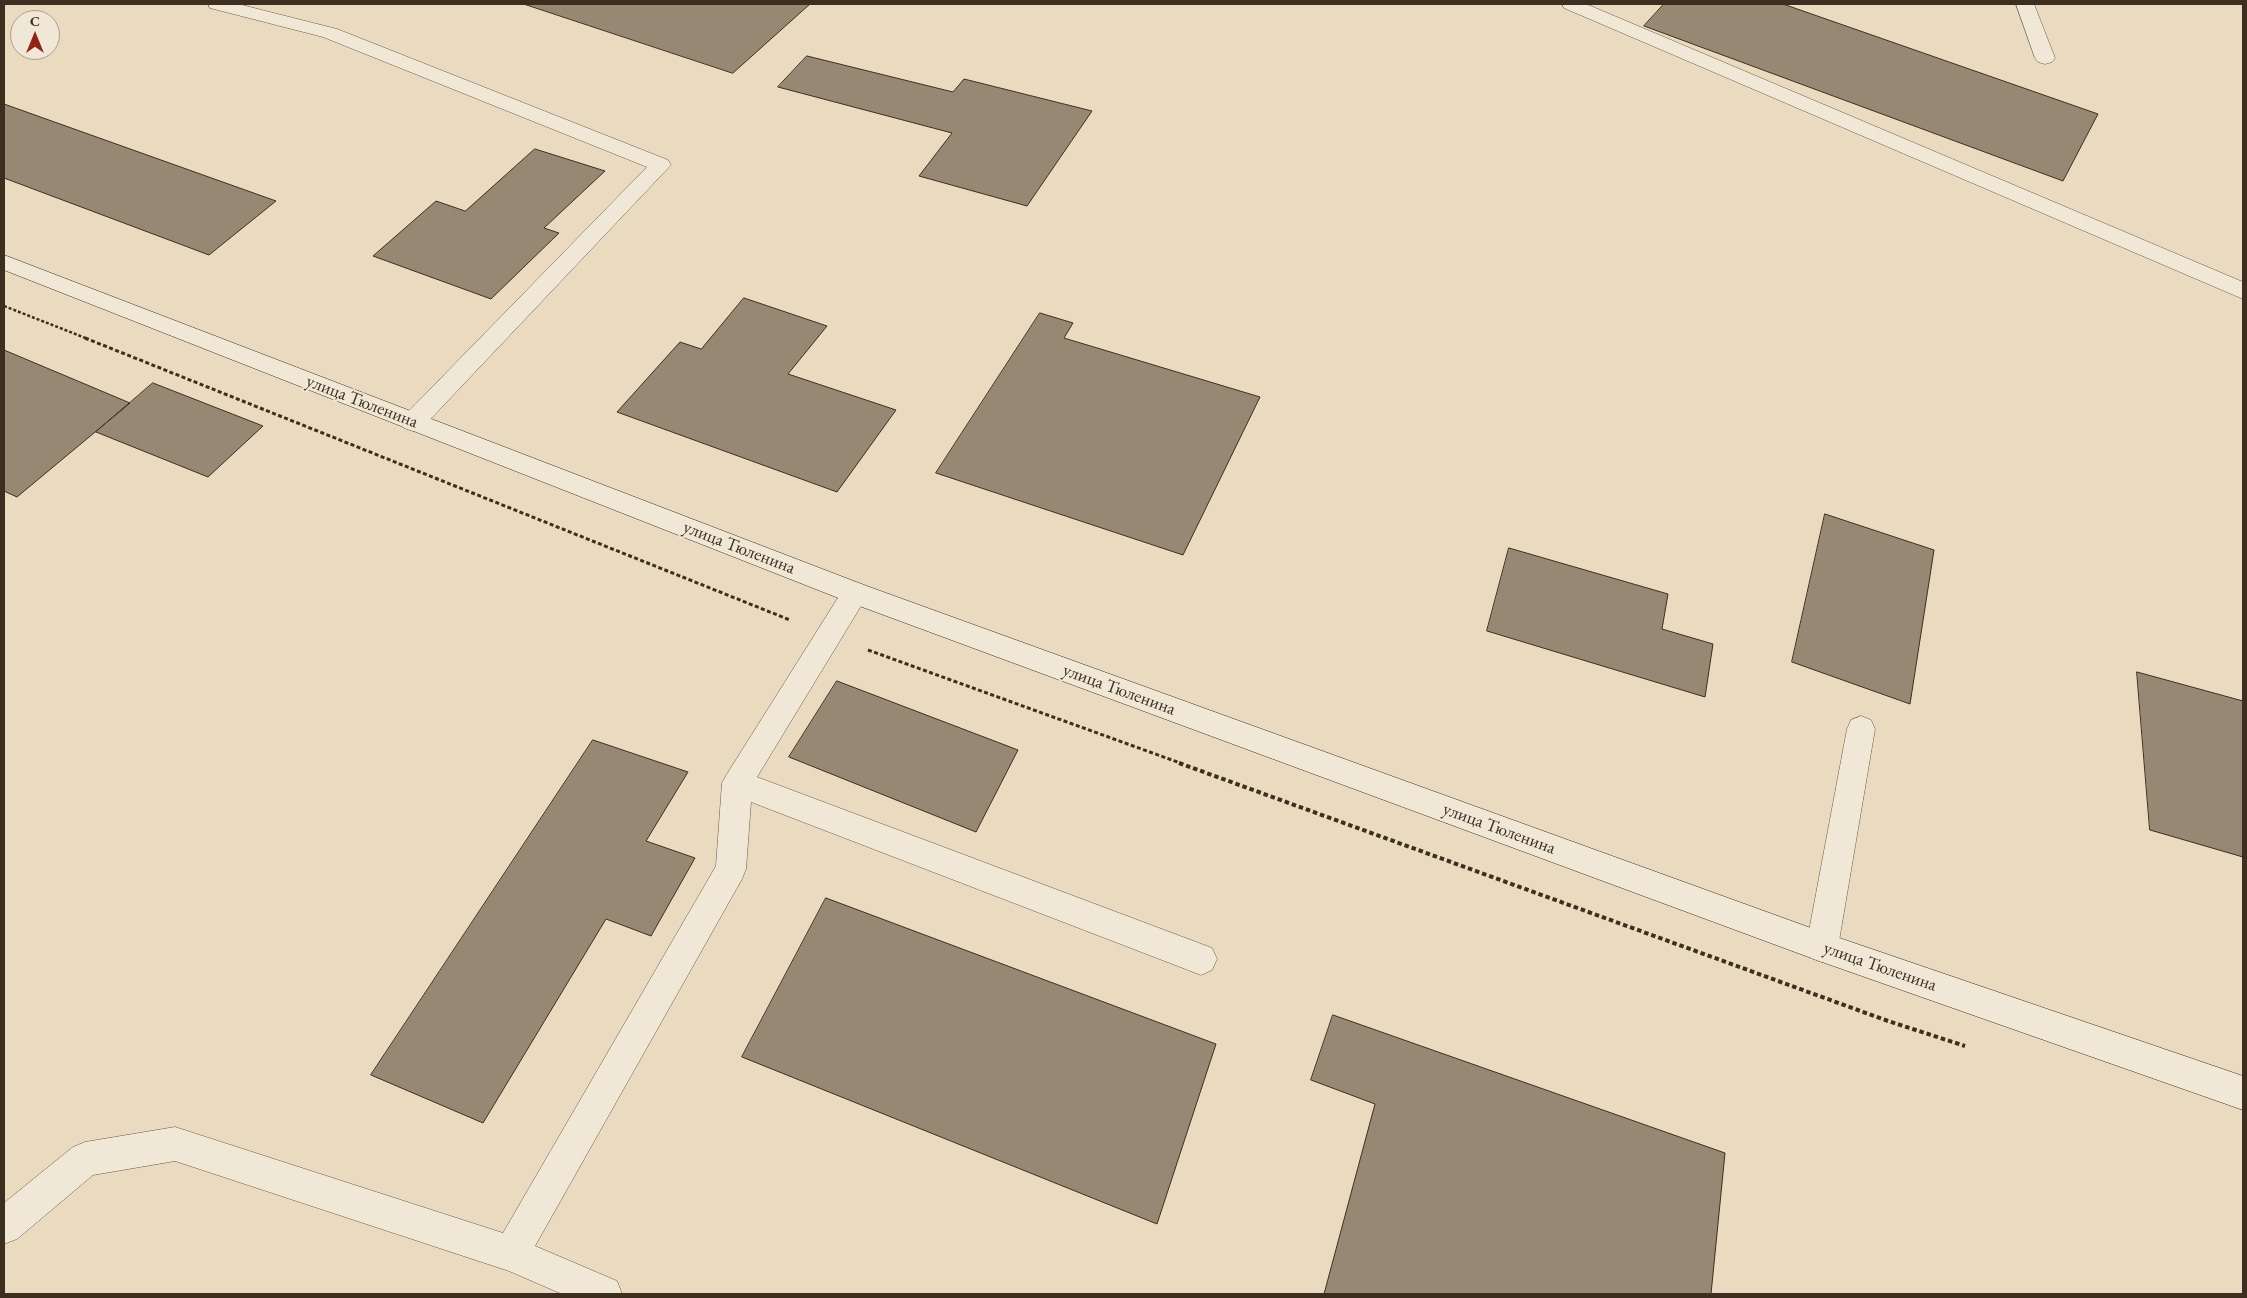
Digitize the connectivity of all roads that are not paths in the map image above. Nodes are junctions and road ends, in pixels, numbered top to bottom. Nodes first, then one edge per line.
1 (217, 4) edge
2 (1571, 4) edge
3 (2025, 4) edge
4 (2044, 58) dead end
5 (4, 262) edge
6 (2243, 291) edge
7 (413, 422) junction
8 (855, 593) junction
9 (1861, 729) dead end
10 (738, 783) junction
11 (1822, 947) junction
12 (1201, 959) dead end
13 (2243, 1094) edge
14 (4, 1226) edge
15 (511, 1254) junction
16 (604, 1294) edge

1 - 7 main road
2 - 6 main road
3 - 4 main road
5 - 7 main road, улица Тюленина
7 - 8 main road, улица Тюленина
8 - 10 main road
8 - 11 main road, улица Тюленина
9 - 11 main road
10 - 12 main road
10 - 15 main road
11 - 13 main road, улица Тюленина
14 - 15 main road
15 - 16 main road

